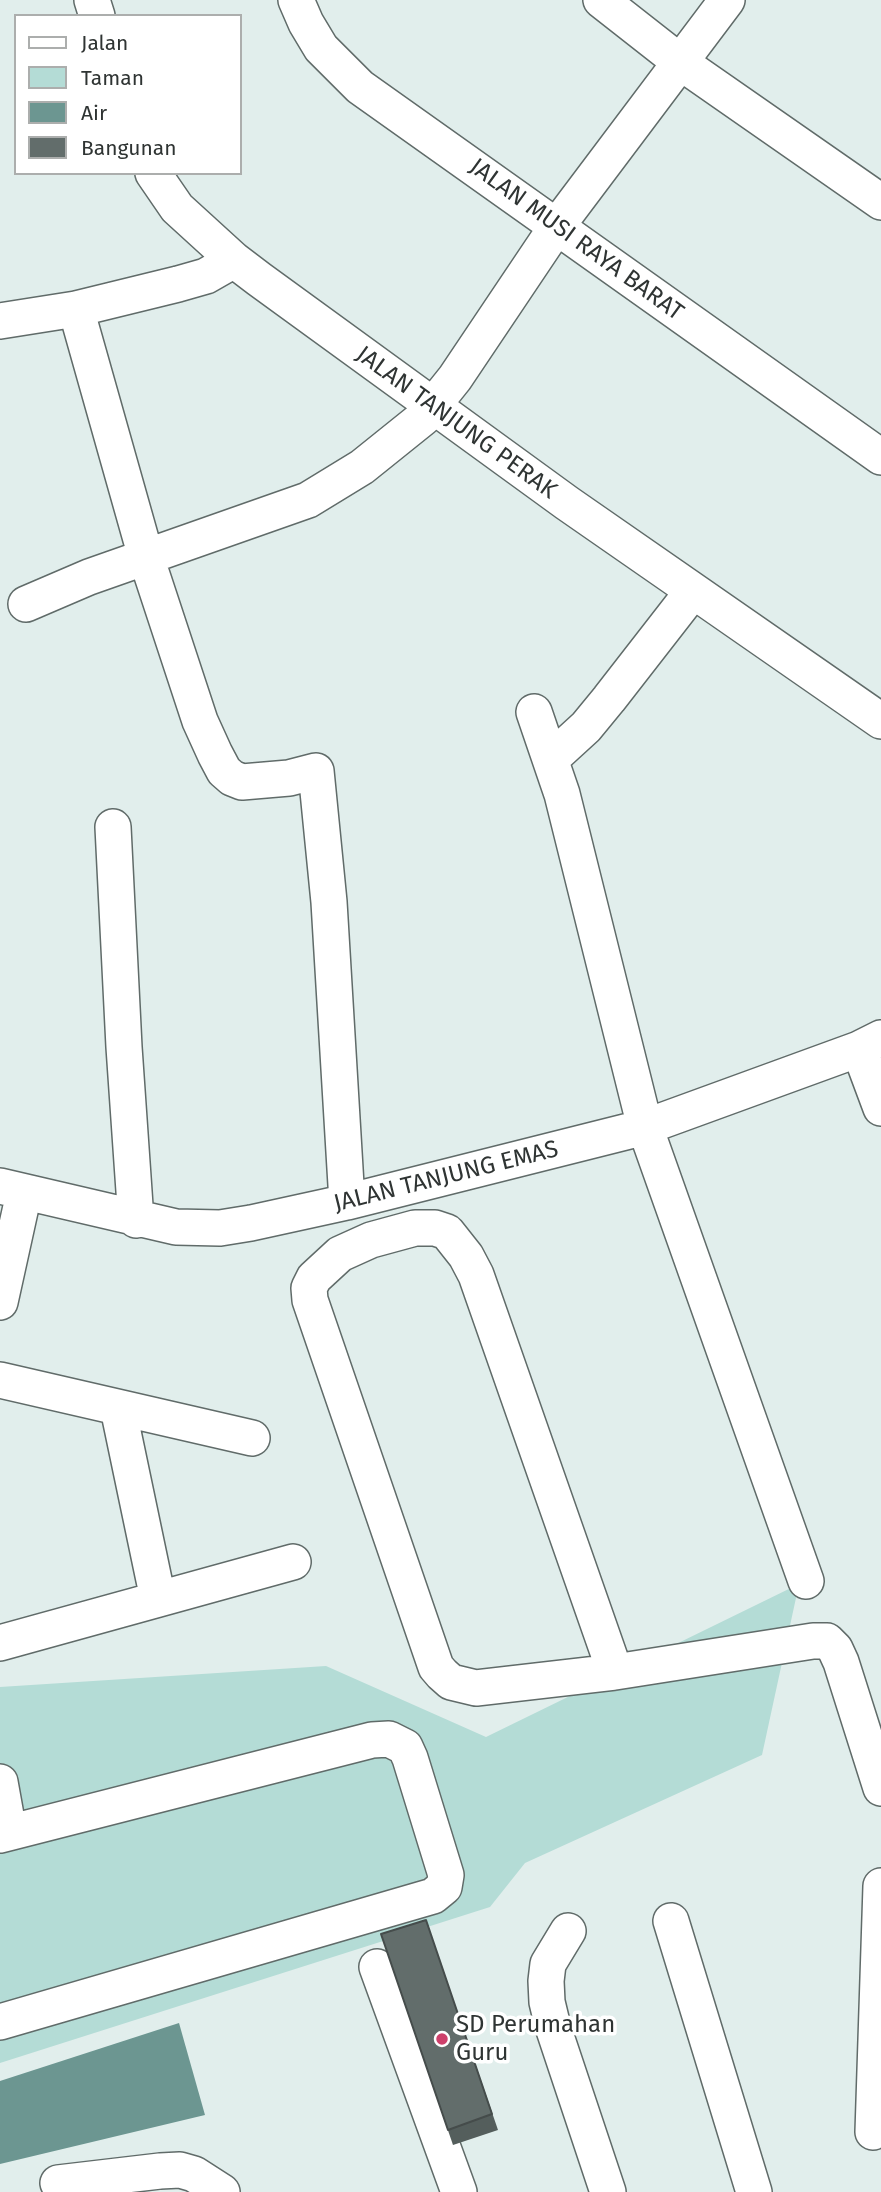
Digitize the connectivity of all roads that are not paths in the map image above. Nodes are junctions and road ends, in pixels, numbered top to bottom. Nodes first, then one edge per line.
1 (296, 0) edge
2 (601, 0) edge
3 (727, 0) edge
4 (680, 62) junction
5 (154, 175) edge
6 (881, 202) edge
7 (557, 226) junction
8 (234, 260) junction
9 (76, 309) junction
10 (0, 321) edge
11 (434, 406) junction
12 (881, 457) edge
13 (146, 557) junction
14 (693, 591) junction
15 (26, 604) dead end
16 (534, 712) dead end
17 (881, 721) edge
18 (551, 759) junction
19 (113, 827) dead end
20 (870, 1044) edge
21 (881, 1108) edge
22 (645, 1127) junction
23 (12, 1189) edge
24 (346, 1202) junction
25 (136, 1220) junction
26 (0, 1302) edge
27 (0, 1380) edge
28 (118, 1408) junction
29 (252, 1438) dead end
30 (293, 1562) dead end
31 (806, 1581) dead end
32 (158, 1599) junction
33 (0, 1643) edge
34 (615, 1672) junction
35 (0, 1782) edge
36 (881, 1788) edge
37 (5, 1833) edge
38 (881, 1886) edge
39 (671, 1921) dead end
40 (568, 1931) dead end
41 (879, 1964) edge
42 (377, 1967) dead end
43 (0, 2022) edge
44 (873, 2132) dead end
45 (58, 2183) dead end
46 (222, 2192) edge
47 (459, 2192) edge
48 (608, 2192) edge
49 (754, 2192) edge

1 - 7 street, JALAN MUSI RAYA BARAT
2 - 4 street
3 - 4 street
4 - 6 street
4 - 7 street
5 - 8 street, JALAN TANJUNG PERAK
7 - 11 street
7 - 12 street, JALAN MUSI RAYA BARAT
8 - 9 street
8 - 11 street, JALAN TANJUNG PERAK
9 - 10 street
9 - 13 street
11 - 13 street
11 - 14 street, JALAN TANJUNG PERAK
13 - 15 street
13 - 24 street
14 - 17 street, JALAN TANJUNG PERAK
14 - 18 street
16 - 18 street
18 - 22 street
19 - 25 street
20 - 21 street
20 - 22 street, JALAN TANJUNG EMAS
22 - 24 street, JALAN TANJUNG EMAS
22 - 31 street
23 - 25 street, JALAN TANJUNG EMAS
23 - 26 street
24 - 25 street, JALAN TANJUNG EMAS
27 - 28 street
28 - 29 street
28 - 32 street
30 - 32 street
32 - 33 street
34 - 34 street
34 - 36 street
35 - 37 street
37 - 43 street
38 - 41 street
39 - 49 street
40 - 48 street
41 - 44 street
42 - 47 street
45 - 46 street

